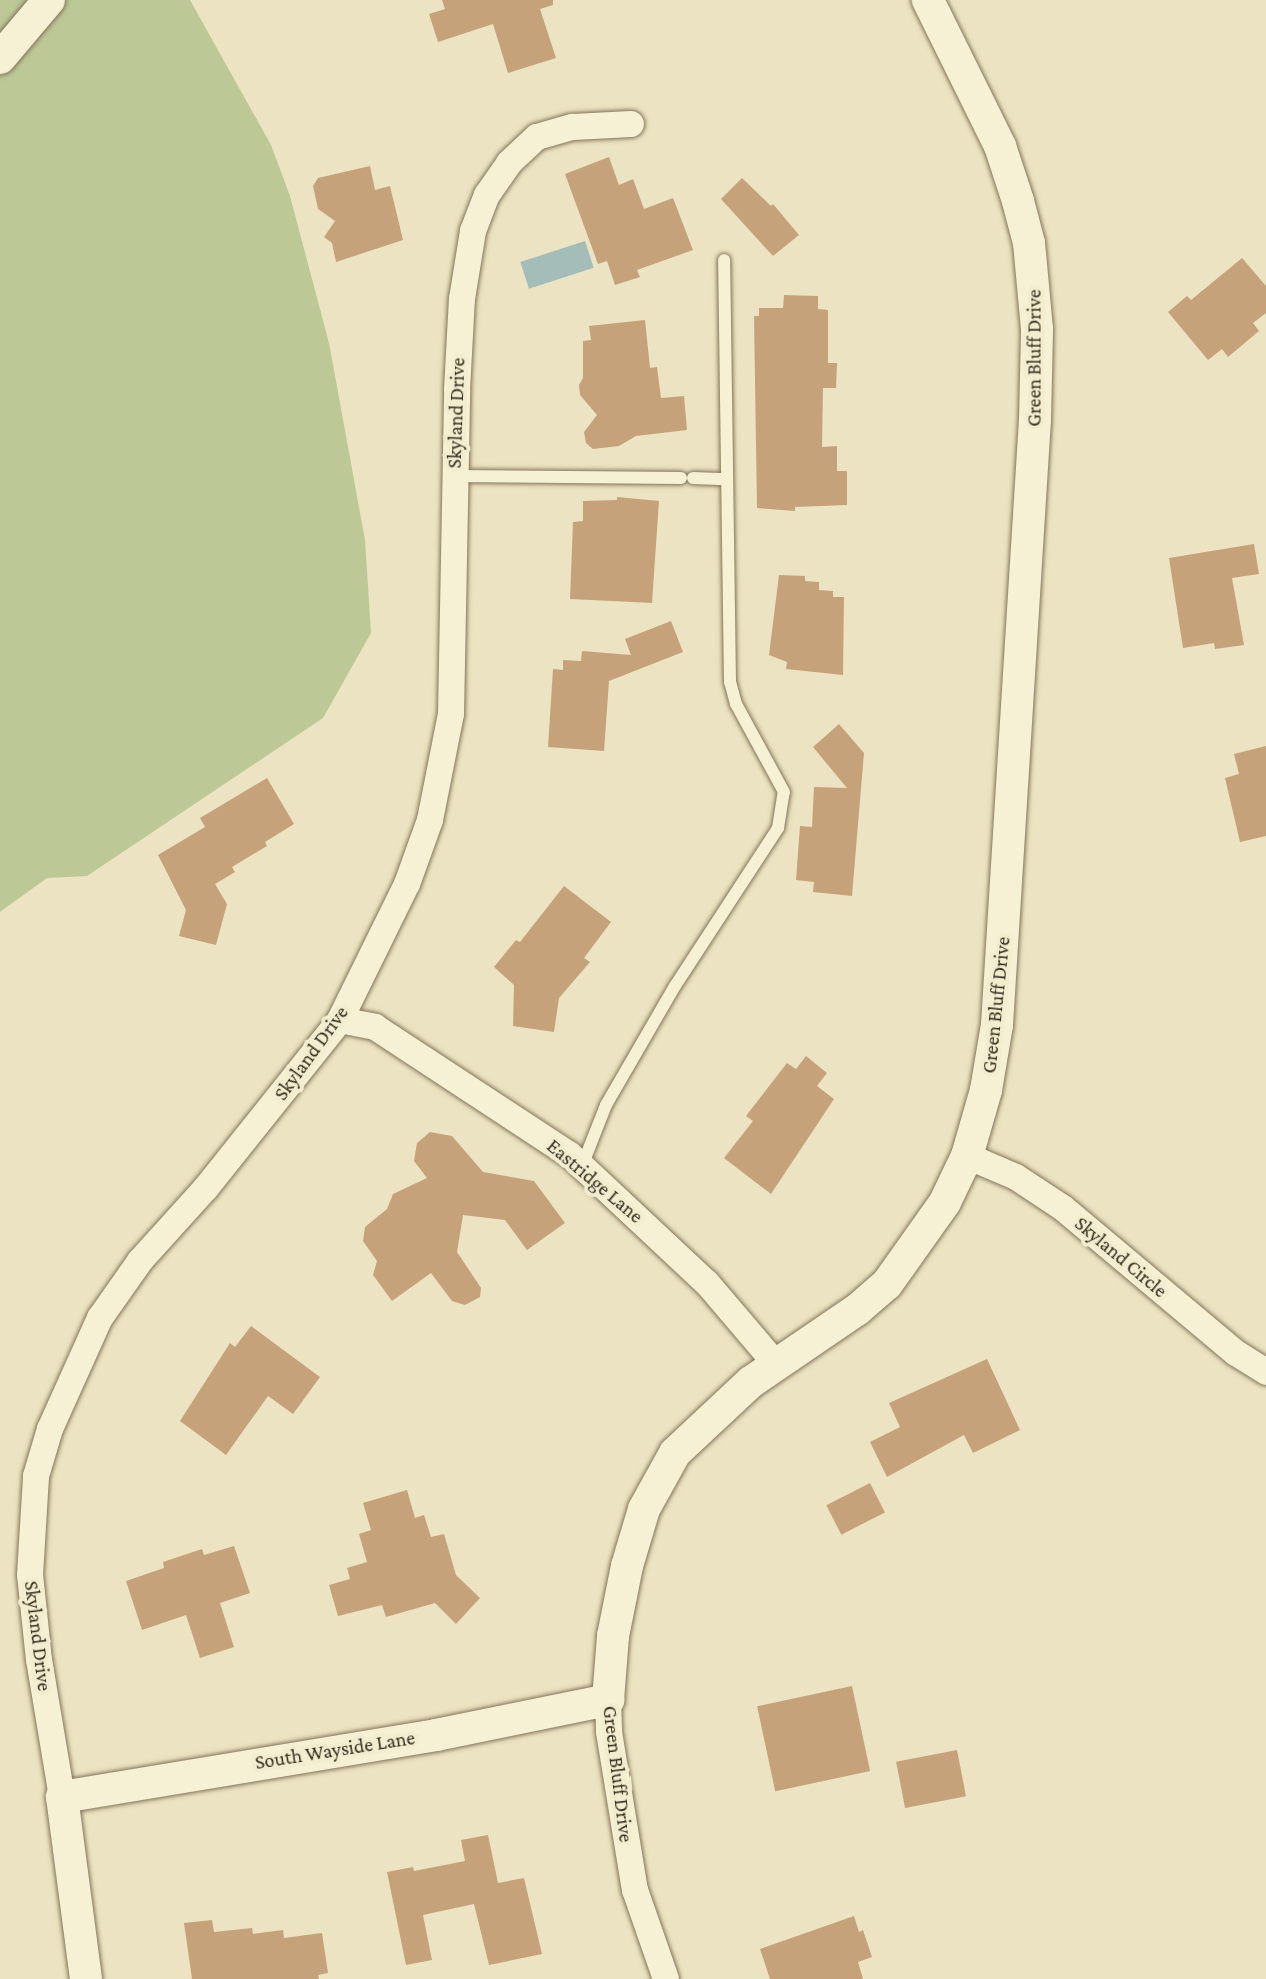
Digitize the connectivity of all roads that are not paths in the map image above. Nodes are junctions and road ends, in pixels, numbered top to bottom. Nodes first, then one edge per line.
1 (49, 0) edge
2 (928, 0) edge
3 (0, 58) edge
4 (631, 124) dead end
5 (724, 260) dead end
6 (454, 476) junction
7 (726, 479) junction
8 (340, 1020) junction
9 (967, 1156) junction
10 (582, 1166) junction
11 (776, 1364) junction
12 (1266, 1372) edge
13 (608, 1700) junction
14 (62, 1797) junction
15 (86, 1979) edge
16 (666, 1979) edge

1 - 3 street
2 - 9 street, Green Bluff Drive
4 - 6 street, Skyland Drive
5 - 7 lane
6 - 7 lane
6 - 8 street, Skyland Drive
7 - 10 lane
8 - 10 street, Eastridge Lane
8 - 14 street, Skyland Drive
9 - 11 street, Green Bluff Drive
9 - 12 street, Skyland Circle
10 - 11 street, Eastridge Lane
11 - 13 street, Green Bluff Drive
13 - 14 street, South Wayside Lane
13 - 16 street, Green Bluff Drive
14 - 15 street, Skyland Drive

